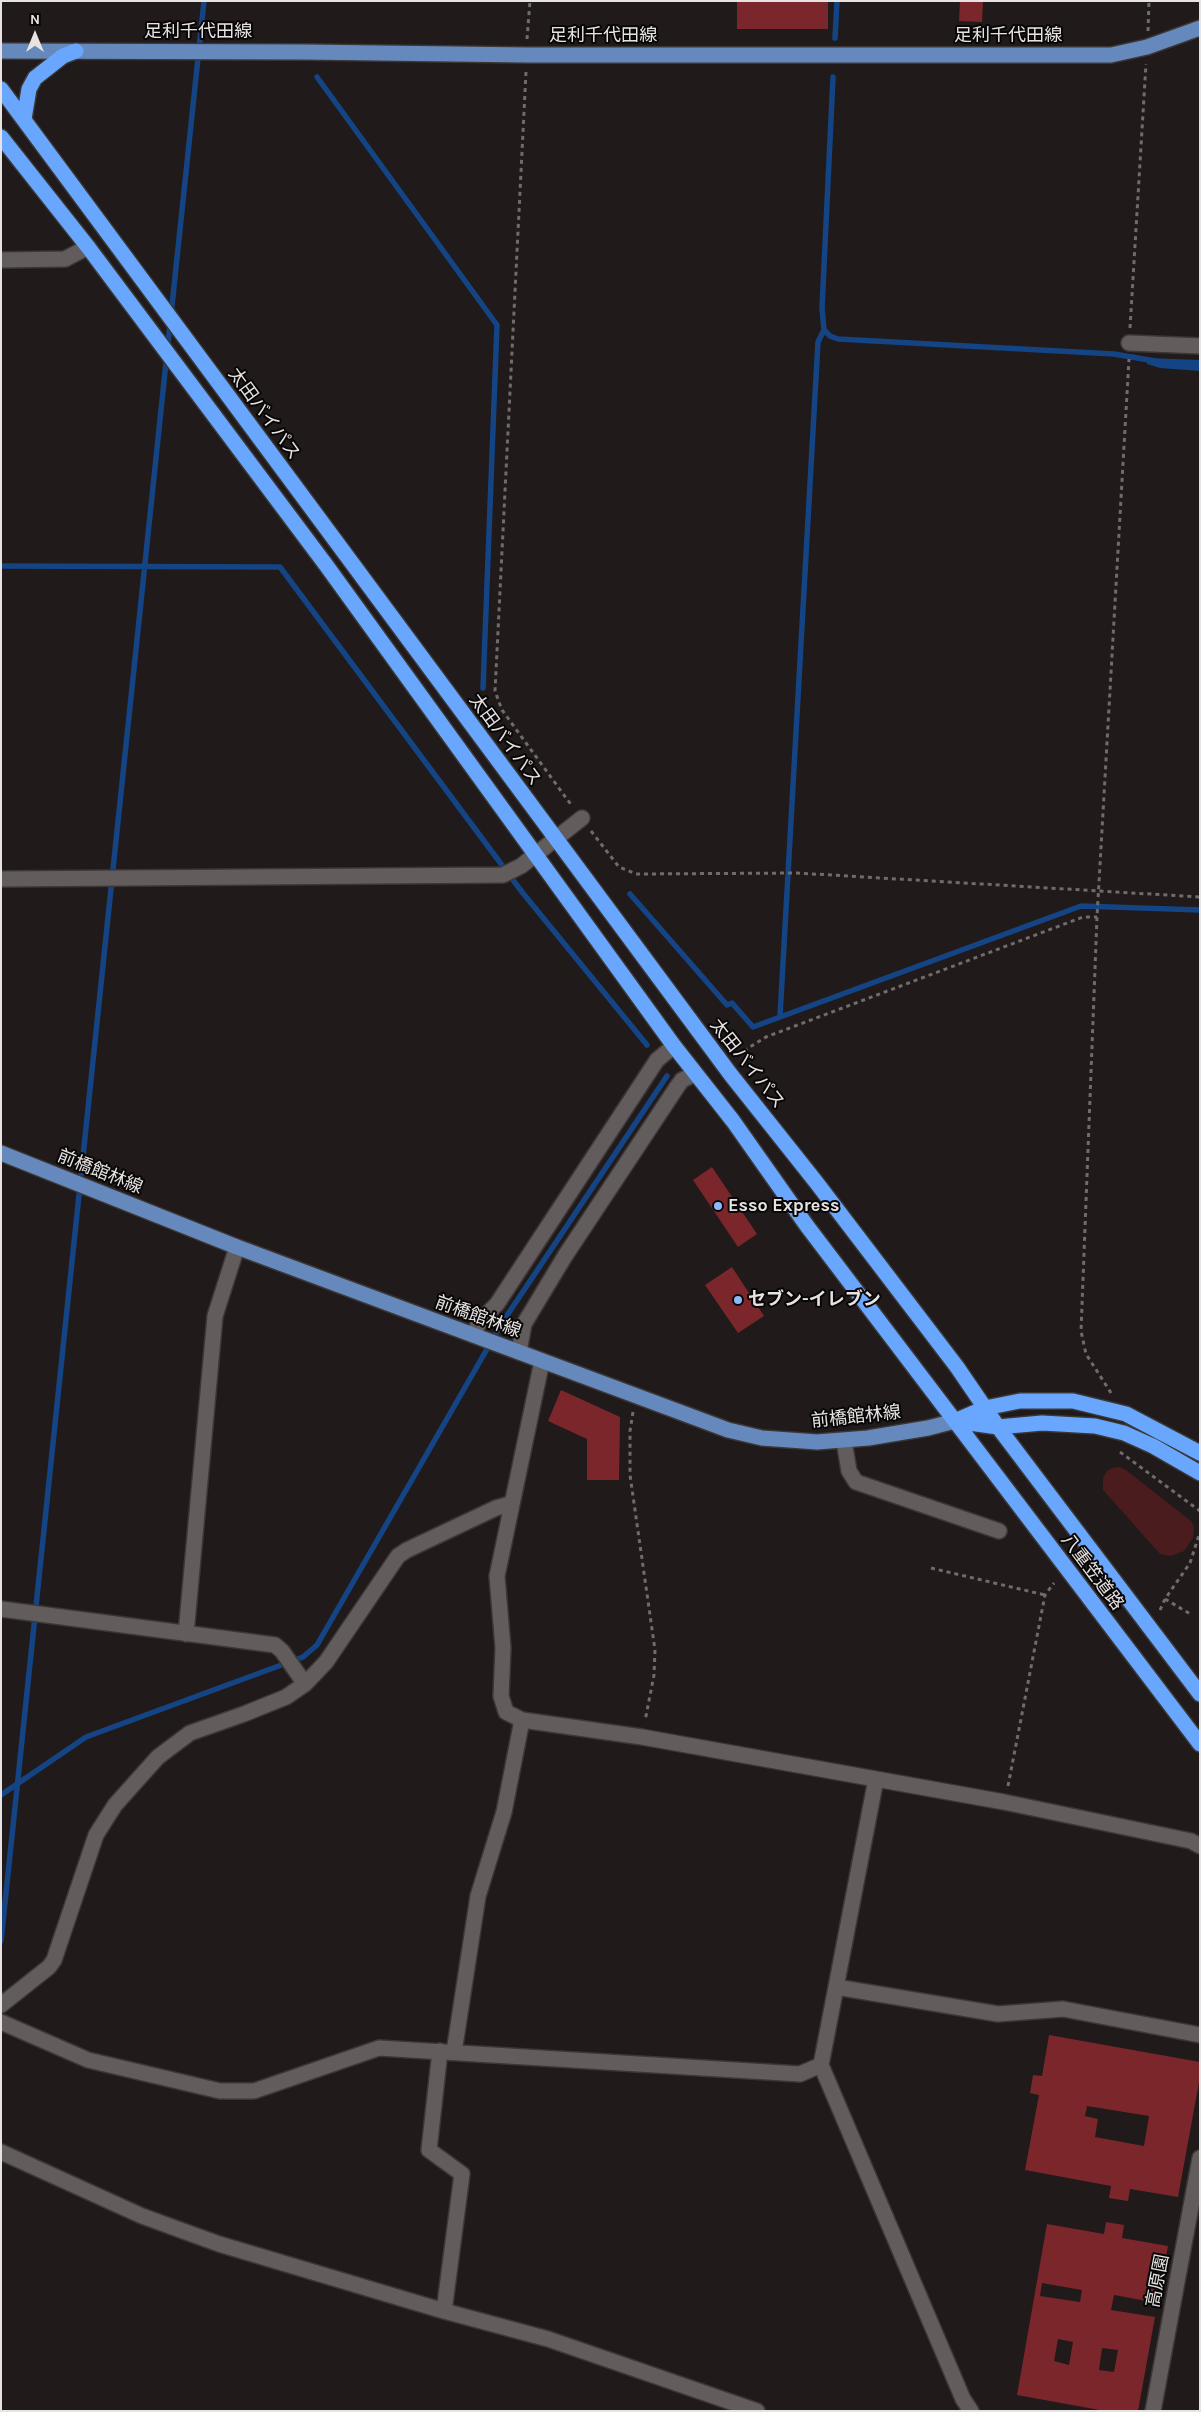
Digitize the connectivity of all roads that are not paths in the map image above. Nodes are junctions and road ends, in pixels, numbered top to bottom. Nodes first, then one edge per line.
1 (1200, 28) edge
2 (1, 51) edge
3 (76, 51) junction
4 (1, 89) edge
5 (24, 119) junction
6 (1, 137) edge
7 (88, 247) junction
8 (1, 260) edge
9 (1129, 343) road end
10 (1200, 346) edge
11 (582, 818) road end
12 (555, 838) junction
13 (536, 855) junction
14 (1, 879) edge
15 (674, 1046) junction
16 (695, 1074) junction
17 (1, 1154) edge
18 (237, 1247) junction
19 (475, 1336) junction
20 (519, 1352) junction
21 (542, 1361) junction
22 (985, 1408) junction
23 (955, 1421) junction
24 (998, 1427) junction
25 (844, 1441) junction
26 (1200, 1453) edge
27 (1200, 1472) edge
28 (510, 1504) junction
29 (999, 1531) dead end
30 (1, 1609) edge
31 (186, 1634) junction
32 (305, 1684) junction
33 (1200, 1694) edge
34 (522, 1720) junction
35 (1200, 1744) edge
36 (876, 1778) junction
37 (1200, 1846) edge
38 (836, 1987) junction
39 (1, 2005) edge
40 (1, 2022) edge
41 (1200, 2035) edge
42 (447, 2051) junction
43 (822, 2065) junction
44 (1, 2152) edge
45 (1200, 2158) edge
46 (1193, 2238) edge
47 (444, 2311) junction
48 (757, 2411) edge
49 (970, 2411) edge
50 (1153, 2411) edge

1 - 3 main road, 足利千代田線
2 - 3 main road, 足利千代田線
3 - 5 highway
4 - 5 highway, 太田バイパス
5 - 12 highway, 太田バイパス
6 - 7 highway
7 - 8 street
7 - 13 highway
9 - 10 street
11 - 12 street
12 - 13 street
12 - 22 highway, 太田バイパス
13 - 14 street
13 - 15 highway
15 - 16 highway
15 - 19 street
16 - 20 street
16 - 23 highway
17 - 18 main road, 前橋館林線
18 - 19 main road, 前橋館林線
18 - 31 street
19 - 20 main road, 前橋館林線
20 - 21 main road, 前橋館林線
21 - 25 main road, 前橋館林線
21 - 28 street
22 - 23 highway
22 - 24 highway, 八重笠道路
22 - 26 highway
23 - 24 highway
23 - 25 main road, 前橋館林線
23 - 35 highway, 八重笠道路
24 - 27 highway
24 - 33 highway, 八重笠道路
25 - 29 street
28 - 32 street
28 - 34 street
30 - 31 street
31 - 32 street
32 - 39 street
34 - 36 street
34 - 42 street
36 - 37 street
36 - 38 street
38 - 41 street
38 - 43 street
40 - 42 street
42 - 43 street
42 - 47 street
43 - 49 street
44 - 47 street
45 - 46 street, 高原園
46 - 50 street, 高原園
47 - 48 street

